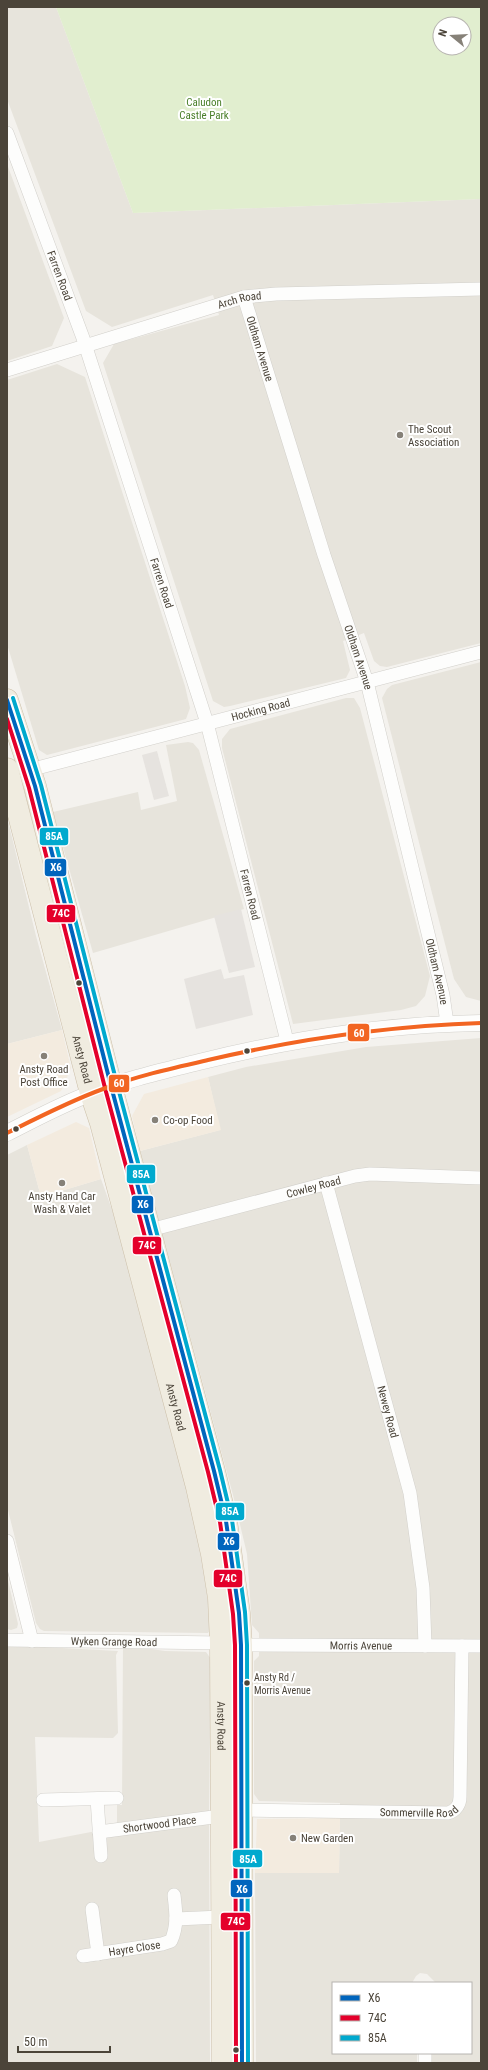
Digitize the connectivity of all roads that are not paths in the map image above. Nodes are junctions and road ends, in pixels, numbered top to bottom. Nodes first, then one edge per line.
1 (7, 133) edge
2 (481, 289) edge
3 (244, 297) junction
4 (85, 346) junction
5 (7, 370) edge
6 (481, 652) edge
7 (367, 682) junction
8 (7, 700) edge
9 (207, 723) junction
10 (36, 768) junction
11 (8, 772) edge
12 (447, 1023) junction
13 (481, 1023) edge
14 (287, 1042) junction
15 (101, 1089) junction
16 (7, 1133) edge
17 (481, 1178) edge
18 (326, 1183) junction
19 (150, 1230) junction
20 (7, 1541) edge
21 (7, 1640) edge
22 (32, 1641) junction
23 (231, 1644) junction
24 (425, 1646) junction
25 (462, 1646) junction
26 (481, 1646) edge
27 (117, 1798) dead end
28 (97, 1799) junction
29 (43, 1800) dead end
30 (242, 1810) junction
31 (221, 1816) junction
32 (99, 1832) junction
33 (101, 1856) dead end
34 (174, 1895) dead end
35 (92, 1909) dead end
36 (221, 1917) junction
37 (176, 1919) junction
38 (98, 1954) junction
39 (83, 1956) dead end
40 (223, 2063) edge
41 (242, 2063) edge

1 - 4 street, Farren Road
2 - 3 street, Arch Road
3 - 4 street, Arch Road
3 - 7 street, Oldham Avenue
4 - 5 street, Arch Road
4 - 9 street, Farren Road
6 - 7 street, Hocking Road
7 - 9 street, Hocking Road
7 - 12 street, Oldham Avenue
8 - 10 highway, Ansty Road
9 - 10 street, Hocking Road
9 - 14 street, Farren Road
10 - 11 highway
10 - 15 highway, Ansty Road
11 - 15 highway, Ansty Road
12 - 13 street
12 - 14 street
14 - 15 street
15 - 16 street
15 - 19 highway, Ansty Road
15 - 23 highway, Ansty Road
17 - 18 street, Cowley Road
18 - 19 street, Cowley Road
18 - 24 street, Newey Road
19 - 23 highway, Ansty Road
20 - 22 street
21 - 22 street, Wyken Grange Road
22 - 23 street, Wyken Grange Road
23 - 24 street, Morris Avenue
23 - 30 highway, Ansty Road
23 - 31 highway, Ansty Road
24 - 25 street, Morris Avenue
25 - 26 street, Morris Avenue
25 - 30 street, Sommerville Road
27 - 28 street
28 - 29 street
28 - 32 street
30 - 41 highway, Ansty Road
31 - 32 street, Shortwood Place
31 - 36 highway, Ansty Road
32 - 33 street
34 - 37 street, Hayre Close
35 - 38 street, Hayre Close
36 - 37 street
36 - 40 highway, Ansty Road
37 - 38 street, Hayre Close
38 - 39 street, Hayre Close

